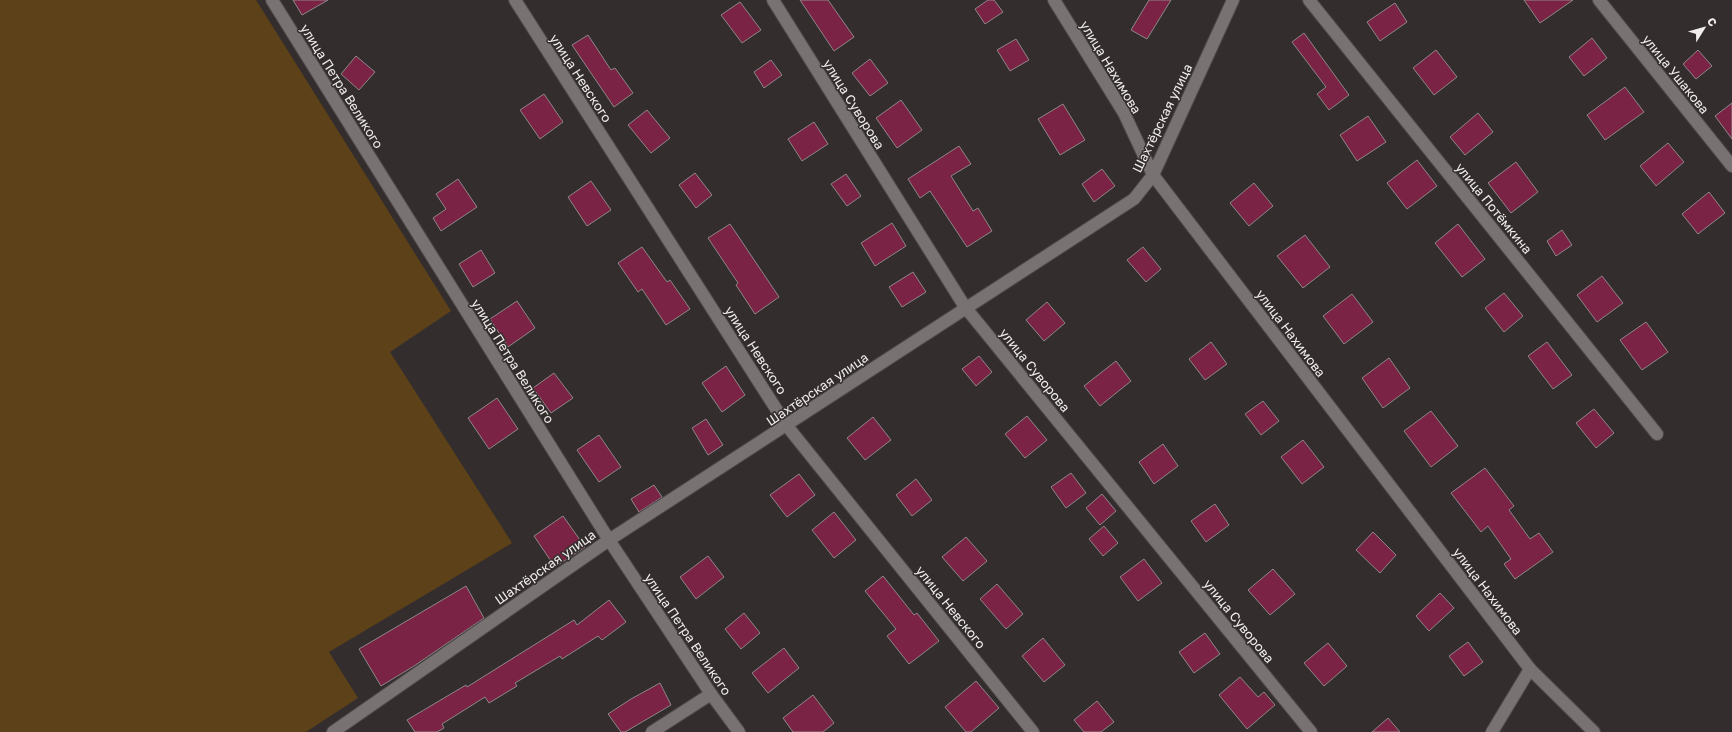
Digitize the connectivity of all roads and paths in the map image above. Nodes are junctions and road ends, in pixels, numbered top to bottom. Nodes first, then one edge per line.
1 (272, 0) edge
2 (515, 0) edge
3 (773, 0) edge
4 (1054, 0) edge
5 (1232, 0) edge
6 (1309, 0) edge
7 (1599, 0) edge
8 (1732, 166) edge
9 (1153, 175) junction
10 (966, 307) junction
11 (787, 426) junction
12 (1656, 434) dead end
13 (608, 540) junction
14 (1530, 669) junction
15 (711, 694) junction
16 (333, 732) edge
17 (652, 732) edge
18 (740, 732) edge
19 (1033, 732) edge
20 (1312, 732) edge
21 (1492, 732) edge
22 (1594, 732) edge

1 - 13 street, улица Петра Великого
2 - 11 street, улица Невского
3 - 10 street, улица Суворова
4 - 9 street, улица Нахимова
5 - 9 street, Шахтёрская улица
6 - 12 street, улица Потёмкина
7 - 8 street, улица Ушакова
9 - 10 street, Шахтёрская улица
9 - 14 street, улица Нахимова
10 - 11 street, Шахтёрская улица
10 - 20 street, улица Суворова
11 - 13 street, Шахтёрская улица
11 - 19 street, улица Невского
13 - 15 street, улица Петра Великого
13 - 16 street, Шахтёрская улица
14 - 21 street
14 - 22 street, улица Нахимова
15 - 17 street
15 - 18 street, улица Петра Великого

